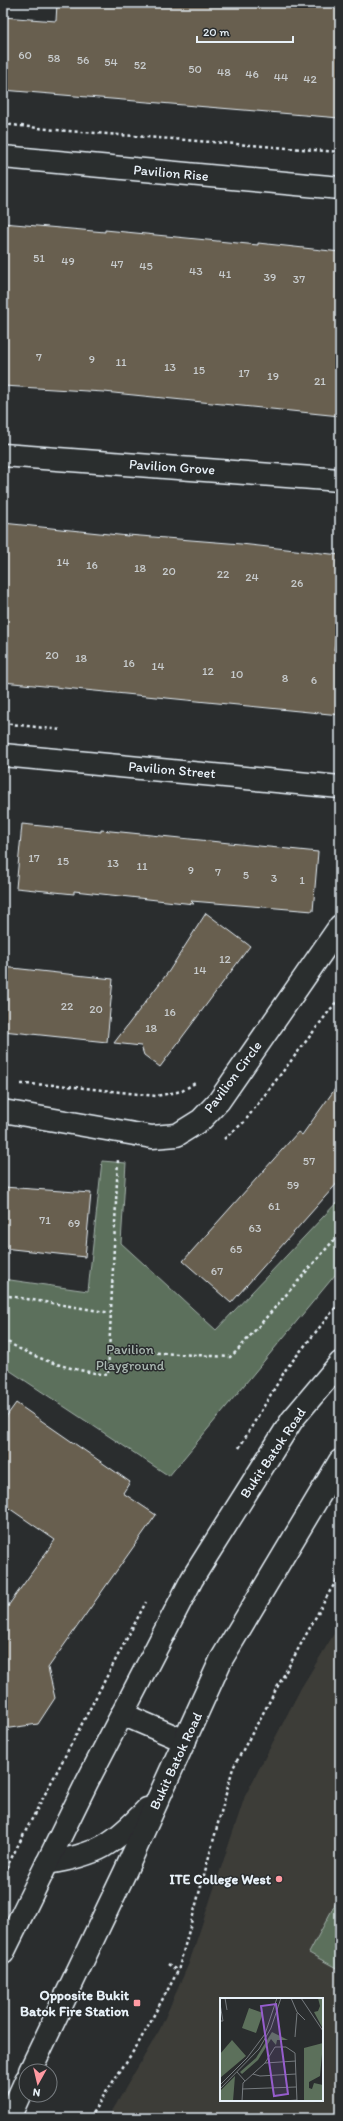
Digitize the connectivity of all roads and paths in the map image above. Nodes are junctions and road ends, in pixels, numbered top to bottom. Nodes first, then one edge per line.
1 (3, 124) edge
2 (340, 152) edge
3 (3, 157) edge
4 (340, 188) edge
5 (3, 455) edge
6 (340, 480) edge
7 (3, 755) edge
8 (340, 786) edge
9 (340, 894) edge
10 (336, 900) dead end
11 (340, 926) edge
12 (200, 1080) dead end
13 (19, 1084) dead end
14 (3, 1111) edge
15 (118, 1151) dead end
16 (340, 1233) edge
17 (3, 1295) edge
18 (111, 1312) junction
19 (3, 1339) edge
20 (109, 1350) junction
21 (340, 1363) edge
22 (340, 1461) edge
23 (340, 1576) edge
24 (122, 1714) junction
25 (185, 1741) junction
26 (159, 1796) junction
27 (47, 1863) junction
28 (3, 1953) edge
29 (168, 1964) dead end
30 (178, 1970) junction
31 (34, 2063) edge
32 (18, 2097) edge
33 (8, 2118) edge
34 (89, 2118) edge

1 - 2 path
3 - 4 main road, Pavilion Rise
5 - 6 main road, Pavilion Grove
7 - 8 main road, Pavilion Street
9 - 10 path
11 - 14 main road, Pavilion Circle
12 - 13 path
15 - 18 path
16 - 20 path
17 - 18 path
18 - 20 path
19 - 20 path
21 - 24 main road, Bukit Batok Road
22 - 25 main road, Bukit Batok Road
23 - 30 path
24 - 25 main road
24 - 27 main road, Bukit Batok Road
25 - 26 main road, Bukit Batok Road
26 - 27 main road
26 - 31 main road, Bukit Batok Road
27 - 28 main road, Bukit Batok Road
29 - 30 path
30 - 34 path
32 - 33 main road

